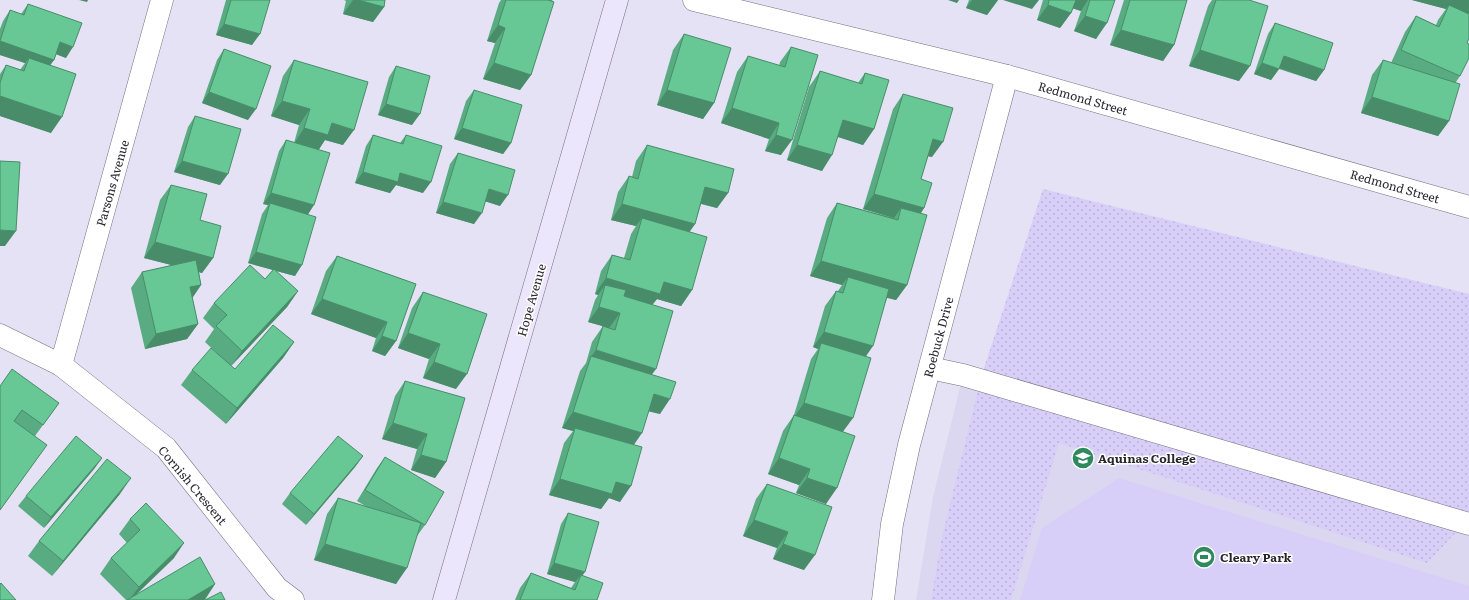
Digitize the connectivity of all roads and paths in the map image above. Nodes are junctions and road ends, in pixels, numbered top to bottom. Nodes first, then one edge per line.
1 (162, 0) edge
2 (617, 0) edge
3 (694, 0) edge
4 (1007, 76) junction
5 (1469, 207) edge
6 (0, 335) edge
7 (61, 365) junction
8 (930, 368) junction
9 (1469, 524) edge
10 (291, 600) edge
11 (444, 600) edge
12 (883, 600) edge

1 - 7 street, Parsons Avenue
2 - 11 street, Hope Avenue
3 - 4 street, Redmond Street
4 - 5 street, Redmond Street
4 - 8 street, Roebuck Drive
6 - 7 street, Cornish Crescent
7 - 10 street, Cornish Crescent
8 - 9 street
8 - 12 street, Roebuck Drive

